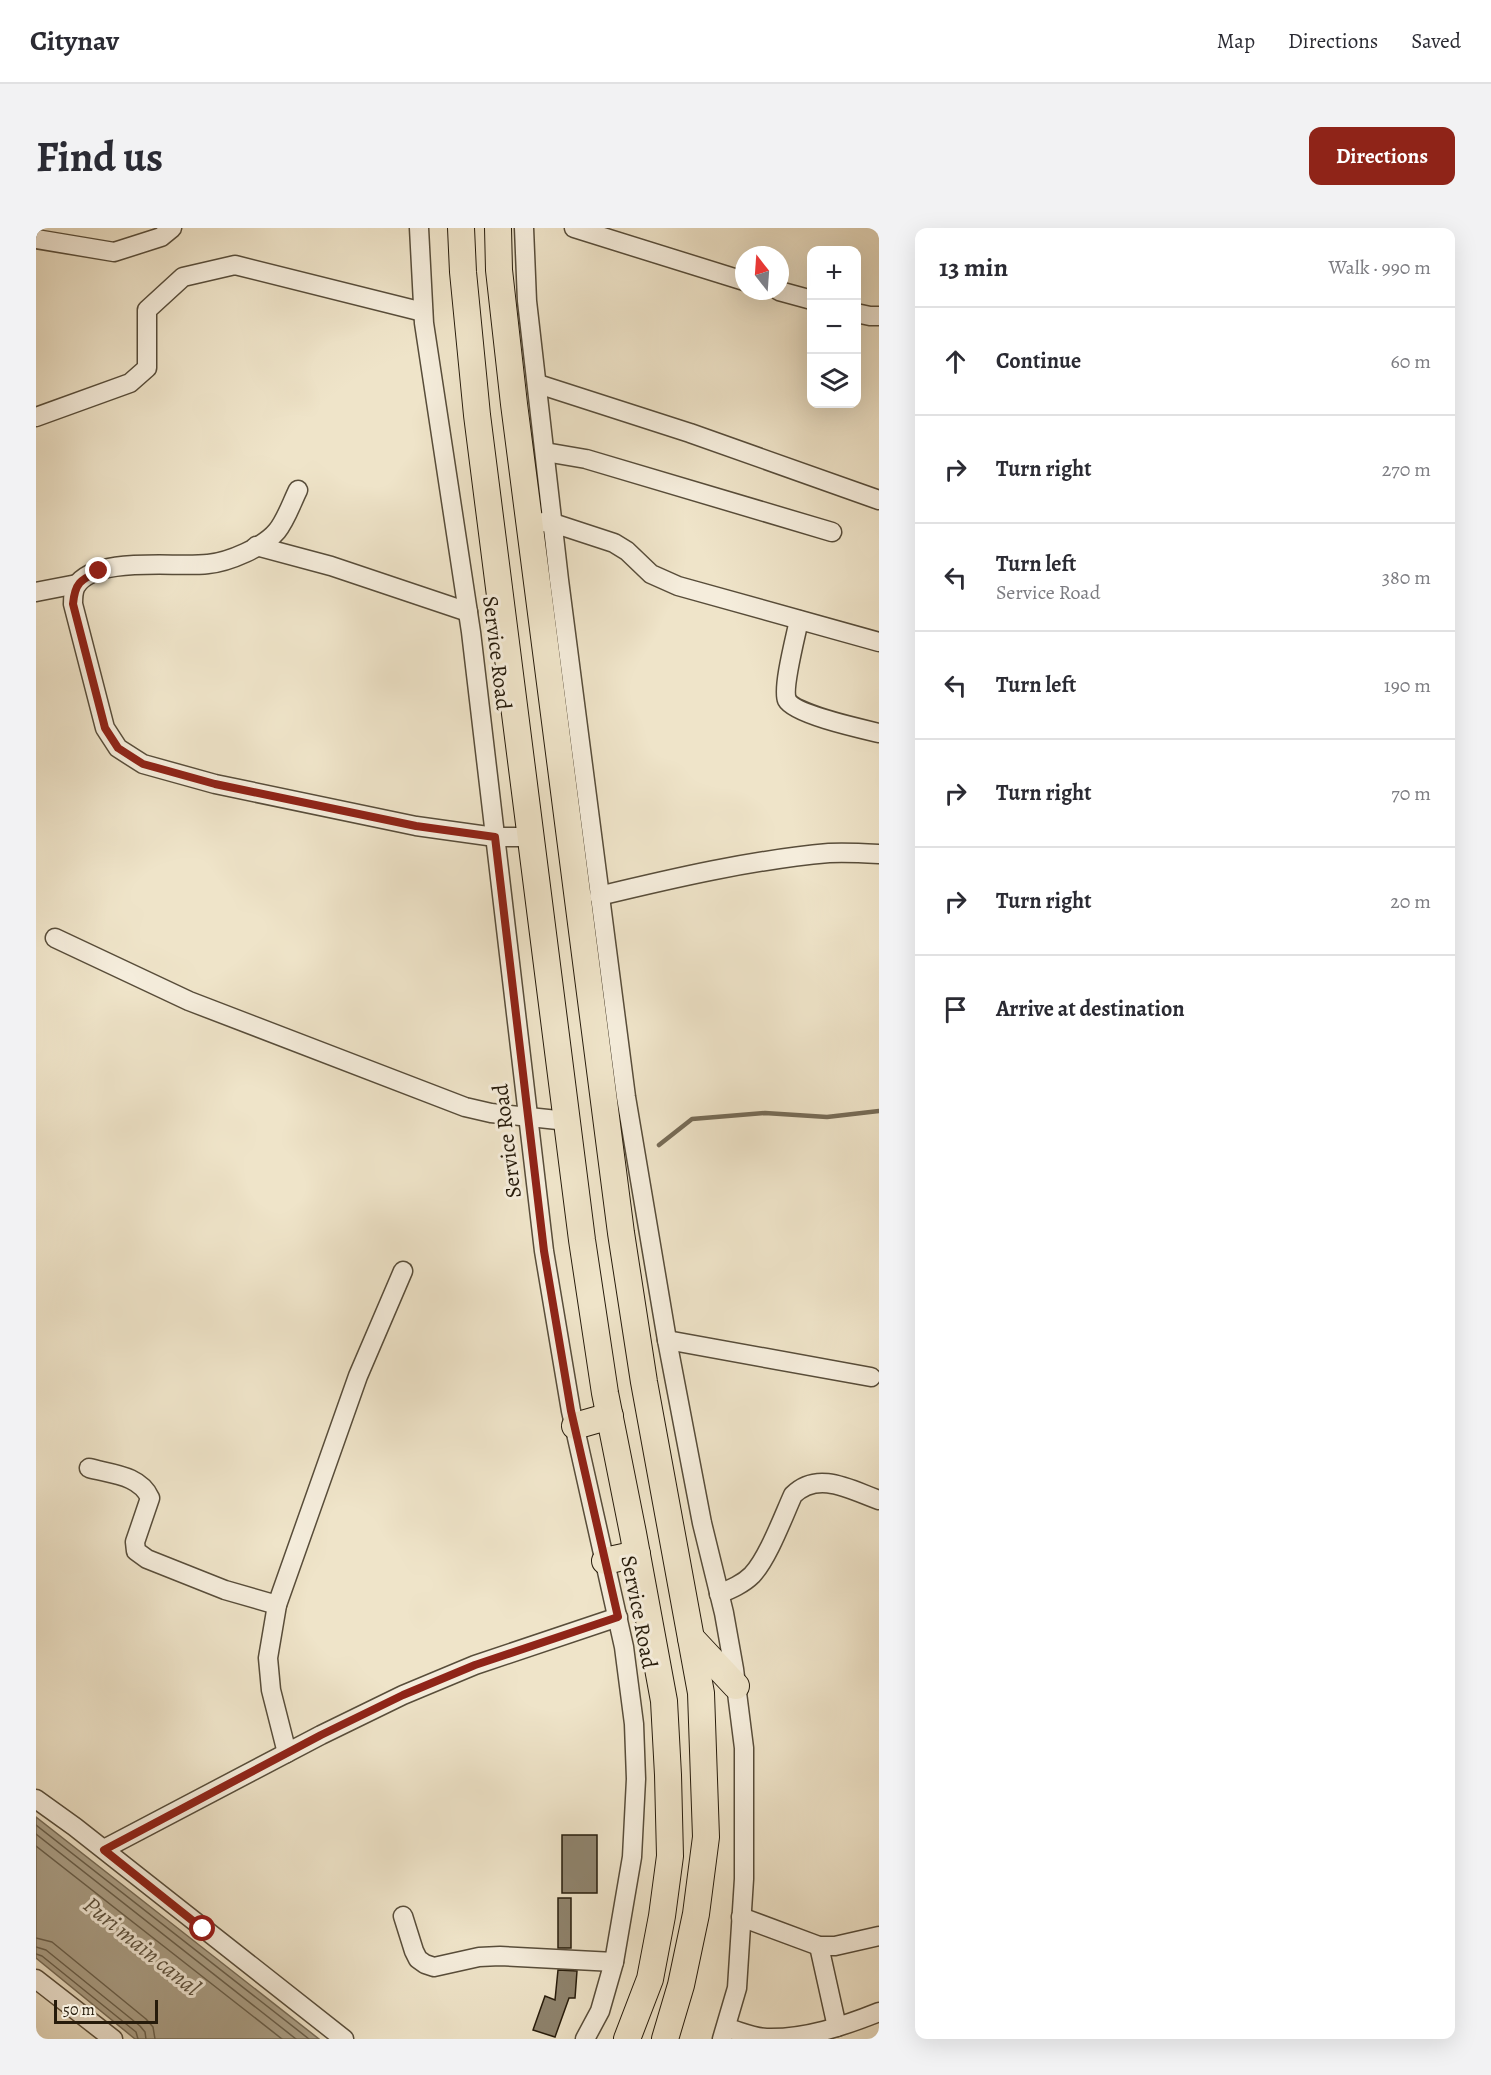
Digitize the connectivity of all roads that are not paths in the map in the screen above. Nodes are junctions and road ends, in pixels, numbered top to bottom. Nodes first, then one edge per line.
1 (172, 228) edge
2 (419, 228) edge
3 (461, 228) edge
4 (498, 228) edge
5 (524, 228) edge
6 (574, 228) edge
7 (36, 239) edge
8 (735, 278) edge
9 (789, 294) edge
10 (807, 299) edge
11 (423, 312) junction
12 (861, 313) edge
13 (879, 316) edge
14 (538, 384) junction
15 (36, 417) edge
16 (545, 452) junction
17 (298, 490) dead end
18 (879, 500) edge
19 (541, 522) junction
20 (832, 532) dead end
21 (256, 546) junction
22 (77, 584) junction
23 (36, 592) edge
24 (468, 612) junction
25 (799, 620) junction
26 (879, 642) edge
27 (879, 734) edge
28 (580, 833) junction
29 (495, 837) junction
30 (530, 837) junction
31 (879, 854) edge
32 (599, 896) junction
33 (55, 938) dead end
34 (528, 1117) junction
35 (567, 1120) junction
36 (403, 1271) dead end
37 (667, 1340) junction
38 (871, 1377) dead end
39 (610, 1416) junction
40 (575, 1426) junction
41 (89, 1468) dead end
42 (879, 1500) edge
43 (637, 1554) junction
44 (605, 1561) junction
45 (719, 1594) junction
46 (277, 1605) junction
47 (618, 1617) junction
48 (691, 1638) junction
49 (736, 1686) junction
50 (287, 1753) junction
51 (36, 1799) edge
52 (104, 1850) junction
53 (403, 1916) dead end
54 (741, 1917) junction
55 (879, 1936) edge
56 (819, 1946) junction
57 (614, 1962) junction
58 (36, 1979) edge
59 (879, 2012) edge
60 (837, 2027) junction
61 (724, 2033) edge
62 (113, 2039) edge
63 (344, 2039) edge
64 (585, 2039) edge
65 (627, 2039) edge
66 (665, 2039) edge
67 (771, 2039) edge

1 - 7 street
2 - 11 street, Service Road
3 - 30 highway
4 - 19 highway
5 - 14 street
6 - 8 street
9 - 10 street
11 - 15 street
11 - 24 street, Service Road
12 - 13 street
14 - 16 street
14 - 18 street
16 - 19 street
16 - 20 street
17 - 21 street
19 - 25 street
19 - 28 highway
21 - 22 street
21 - 24 street
22 - 23 street
22 - 29 street
24 - 29 street, Service Road
25 - 26 street
25 - 27 street
28 - 32 street
28 - 48 highway
29 - 30 street
29 - 34 street, Service Road
30 - 35 highway
31 - 32 street
32 - 37 street
33 - 34 street
34 - 35 street
34 - 40 street, Service Road
35 - 39 highway
36 - 46 street
37 - 38 street
37 - 45 street
39 - 40 highway
39 - 43 highway
40 - 44 street, Service Road
41 - 46 street
42 - 45 street
43 - 44 highway
43 - 65 highway
44 - 47 street, Service Road
45 - 49 street
46 - 50 street
47 - 50 street
47 - 57 street, Service Road
48 - 49 highway
48 - 66 highway
49 - 54 street
50 - 52 street
51 - 52 street
52 - 63 street
53 - 57 street
54 - 56 street
54 - 61 street
55 - 56 street
56 - 60 street
57 - 64 street, Service Road
58 - 62 street
59 - 60 street
60 - 67 street
61 - 67 street

